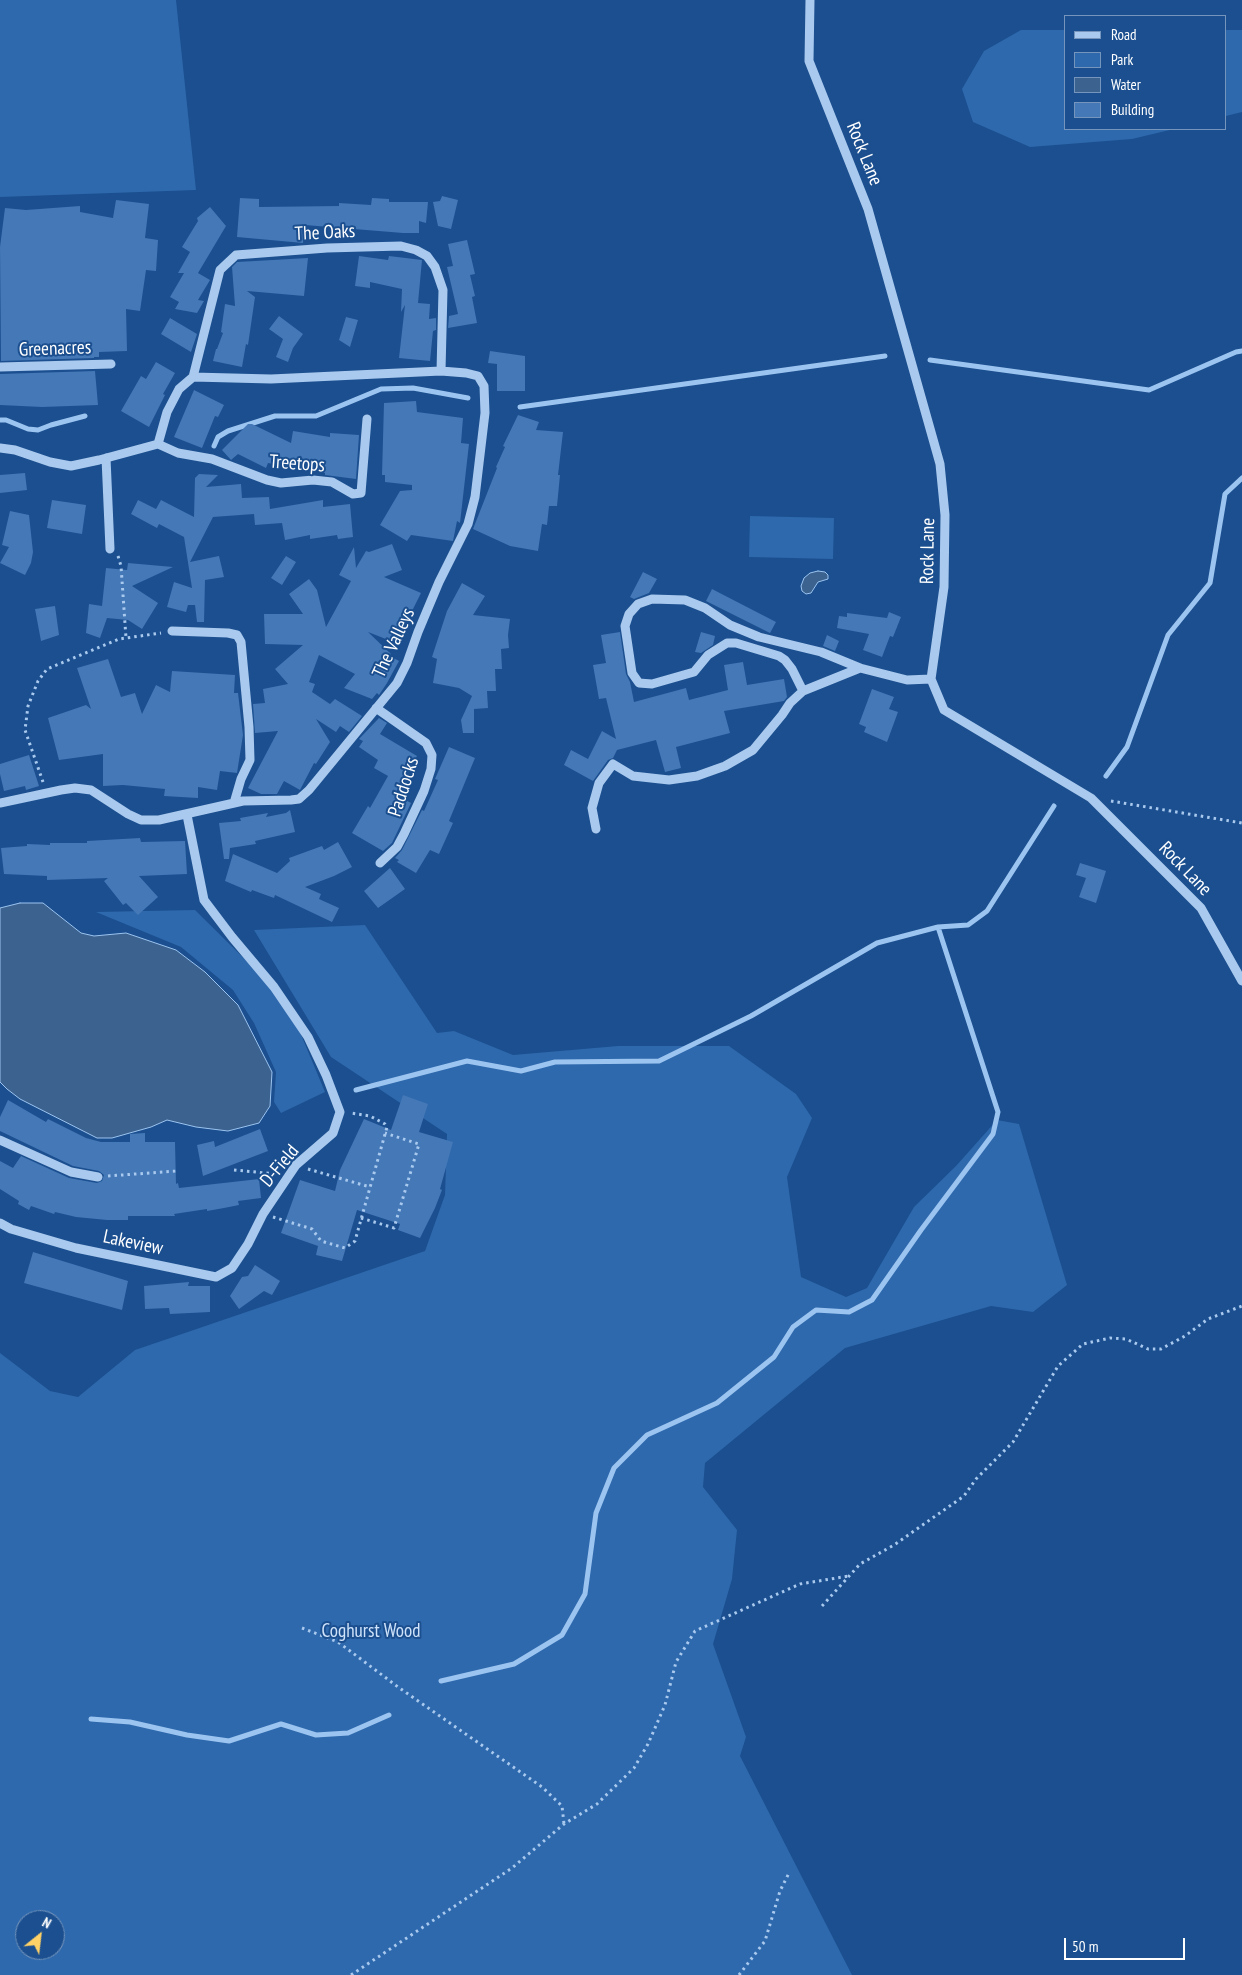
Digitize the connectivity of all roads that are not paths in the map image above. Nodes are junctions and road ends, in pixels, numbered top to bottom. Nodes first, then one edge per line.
1 (810, 0) edge
2 (111, 364) dead end
3 (0, 367) edge
4 (441, 371) junction
5 (193, 376) junction
6 (366, 419) dead end
7 (158, 444) junction
8 (0, 448) edge
9 (106, 458) junction
10 (110, 549) road end
11 (172, 631) road end
12 (860, 668) junction
13 (931, 679) junction
14 (803, 691) junction
15 (376, 708) junction
16 (0, 803) edge
17 (234, 803) junction
18 (187, 815) junction
19 (596, 829) dead end
20 (380, 863) dead end
21 (1242, 982) edge
22 (0, 1140) edge
23 (98, 1177) road end
24 (0, 1223) edge
25 (248, 1244) joint

1 - 13 street, Rock Lane
2 - 3 street, Greenacres
4 - 5 street
4 - 5 street, The Oaks
4 - 15 street, The Valleys
5 - 7 street
6 - 7 street, Treetops
7 - 9 street
8 - 9 street
9 - 10 street
11 - 17 street
12 - 13 street
12 - 14 street
12 - 14 street
13 - 21 street, Rock Lane
14 - 19 street
15 - 17 street, The Valleys
15 - 20 street, Paddocks
16 - 18 street, The Valleys
17 - 18 street, The Valleys
18 - 25 street, D-Field
22 - 23 street
24 - 25 street, Lakeview

